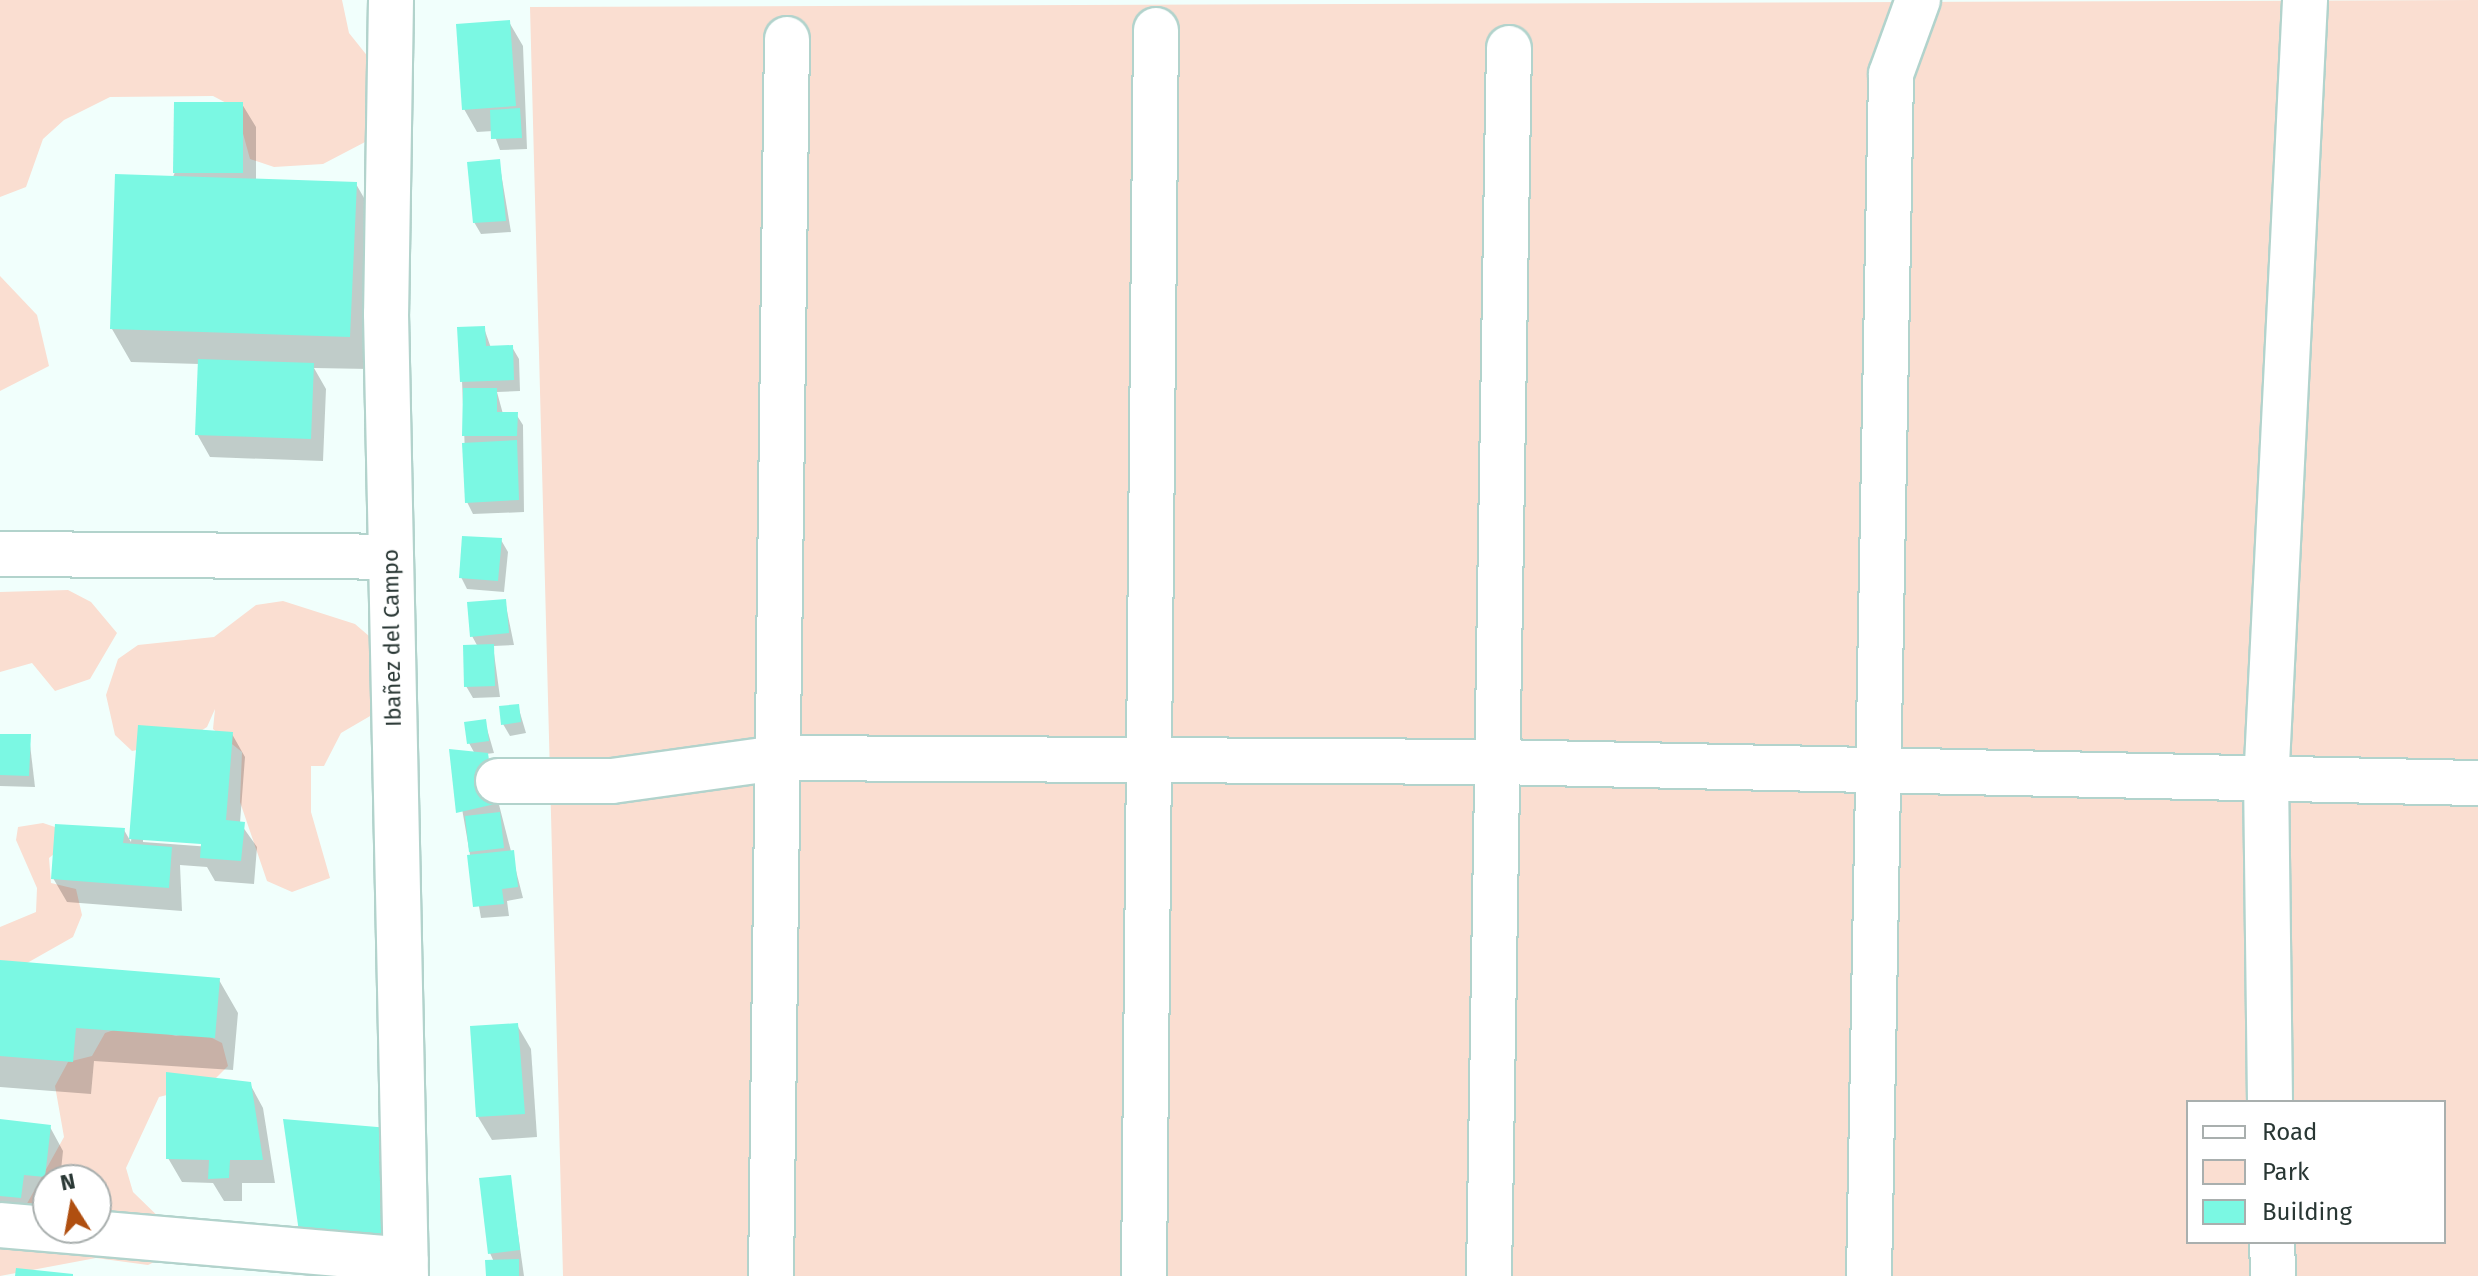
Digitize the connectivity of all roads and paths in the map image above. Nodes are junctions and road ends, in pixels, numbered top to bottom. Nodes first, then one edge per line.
1 (391, 0) edge
2 (1918, 0) edge
3 (2305, 0) edge
4 (1156, 30) dead end
5 (787, 39) dead end
6 (1509, 48) dead end
7 (0, 554) edge
8 (391, 557) junction
9 (777, 758) junction
10 (1497, 762) junction
11 (1149, 764) junction
12 (1878, 774) junction
13 (498, 781) dead end
14 (2478, 783) edge
15 (2266, 784) junction
16 (2270, 1100) edge
17 (0, 1225) edge
18 (2272, 1244) edge
19 (406, 1268) edge
20 (771, 1276) edge
21 (1144, 1276) edge
22 (1489, 1276) edge
23 (1869, 1276) edge
24 (2273, 1276) edge

1 - 8 street, Ibañez del Campo
2 - 12 street
3 - 15 street
4 - 11 street
5 - 9 street
6 - 10 street
7 - 8 street
8 - 19 street, Ibañez del Campo
9 - 11 street
9 - 13 street
9 - 20 street
10 - 11 street
10 - 12 street
10 - 22 street
11 - 21 street
12 - 15 street
12 - 23 street
14 - 15 street
15 - 16 street
17 - 19 street
18 - 24 street

